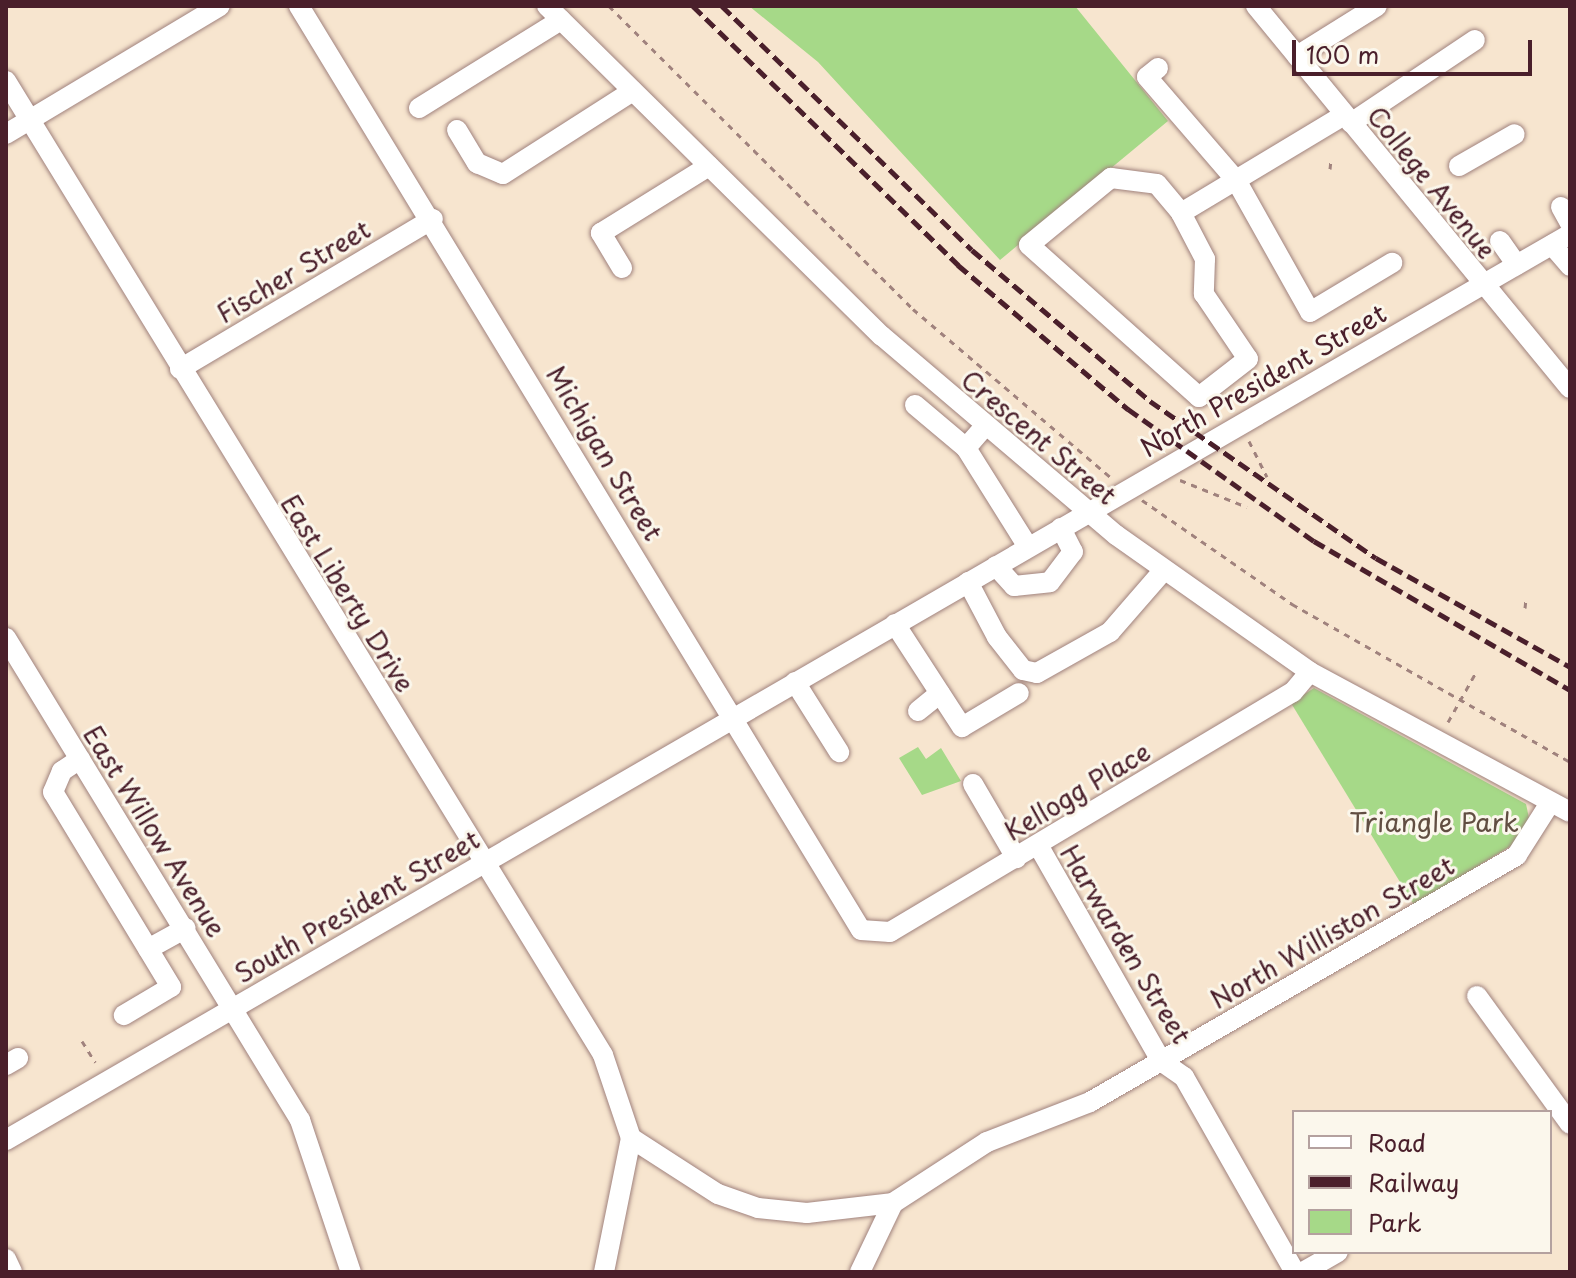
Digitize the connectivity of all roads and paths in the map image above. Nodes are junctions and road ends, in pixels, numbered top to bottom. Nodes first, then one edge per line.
1 (220, 6) edge
2 (299, 6) edge
3 (609, 6) edge
4 (1256, 6) edge
5 (1377, 6) edge
6 (554, 13) edge
7 (1475, 40) dead end
8 (1297, 56) junction
9 (1158, 68) dead end
10 (6, 81) edge
11 (633, 91) junction
12 (419, 108) dead end
13 (1348, 119) junction
14 (30, 120) junction
15 (457, 130) dead end
16 (6, 134) edge
17 (1515, 134) dead end
18 (1331, 159) dead end
19 (709, 166) junction
20 (1459, 166) dead end
21 (1330, 169) dead end
22 (1236, 180) junction
23 (1181, 213) junction
24 (433, 219) junction
25 (1561, 239) edge
26 (1500, 241) dead end
27 (1392, 263) dead end
28 (1517, 265) junction
29 (1570, 266) edge
30 (622, 268) dead end
31 (1480, 284) junction
32 (180, 369) junction
33 (1570, 388) edge
34 (915, 405) dead end
35 (985, 426) junction
36 (1249, 441) dead end
37 (966, 448) junction
38 (1107, 474) dead end
39 (1267, 477) dead end
40 (1181, 480) dead end
41 (1144, 501) dead end
42 (1247, 507) dead end
43 (1088, 512) junction
44 (1061, 528) junction
45 (1028, 547) junction
46 (996, 566) junction
47 (1163, 571) junction
48 (968, 582) junction
49 (1526, 599) dead end
50 (1525, 608) dead end
51 (895, 624) junction
52 (6, 638) edge
53 (1310, 672) junction
54 (1475, 674) dead end
55 (795, 682) junction
56 (940, 693) junction
57 (1019, 693) dead end
58 (1459, 701) junction
59 (918, 711) dead end
60 (734, 717) junction
61 (1448, 722) dead end
62 (839, 752) dead end
63 (80, 759) junction
64 (1570, 762) edge
65 (973, 784) dead end
66 (1550, 803) junction
67 (1570, 812) edge
68 (1038, 845) junction
69 (1016, 858) junction
70 (483, 862) junction
71 (186, 928) junction
72 (861, 930) joint
73 (148, 949) junction
74 (1477, 996) dead end
75 (233, 1008) junction
76 (124, 1015) dead end
77 (82, 1041) dead end
78 (1161, 1061) junction
79 (95, 1062) dead end
80 (1564, 1124) edge
81 (631, 1138) junction
82 (6, 1140) edge
83 (893, 1203) junction
84 (1334, 1254) edge
85 (6, 1259) edge
86 (12, 1272) edge
87 (351, 1272) edge
88 (604, 1272) edge
89 (860, 1272) edge
90 (1295, 1272) edge
91 (1303, 1272) edge

1 - 14 street
2 - 24 street, Michigan Street
3 - 38 path
4 - 8 street, College Avenue
5 - 8 street
6 - 11 street, Crescent Street
6 - 12 street
7 - 13 street
8 - 13 street, College Avenue
9 - 22 street
10 - 14 street, East Liberty Drive
11 - 15 street
11 - 19 street, Crescent Street
13 - 22 street
13 - 31 street, College Avenue
14 - 16 street
14 - 32 street, East Liberty Drive
17 - 20 street
18 - 21 path
19 - 30 street
19 - 35 street, Crescent Street
22 - 23 street
22 - 27 street
23 - 23 street
24 - 32 street, Fischer Street
24 - 60 street, Michigan Street
25 - 28 street, North President Street
25 - 29 street
26 - 28 street
28 - 31 street, North President Street
31 - 33 street, College Avenue
31 - 43 street, North President Street
32 - 70 street, East Liberty Drive
34 - 37 street
35 - 37 street
35 - 43 street, Crescent Street
36 - 39 path
37 - 45 street
40 - 42 path
41 - 58 path
43 - 44 street, North President Street
43 - 47 street, Crescent Street
44 - 45 street, North President Street
44 - 46 street
45 - 46 street, North President Street
46 - 48 street, North President Street
47 - 48 street
47 - 53 street, Crescent Street
48 - 51 street, North President Street
49 - 50 path
51 - 55 street, North President Street
51 - 56 street
52 - 63 street, East Willow Avenue
53 - 66 street, Crescent Street
53 - 68 street, Kellogg Place
54 - 58 path
55 - 60 street, North President Street
55 - 62 street
56 - 57 street
56 - 59 street
58 - 61 path
58 - 64 path
60 - 70 street, South President Street
60 - 72 street, Michigan Street
63 - 71 street, East Willow Avenue
63 - 73 street
65 - 69 street
66 - 67 street, Crescent Street
66 - 78 street, North Williston Street
68 - 69 street, Kellogg Place
68 - 78 street, Harwarden Street
69 - 72 street, Kellogg Place
70 - 75 street, South President Street
70 - 81 street, East Liberty Drive
71 - 73 street
71 - 75 street, East Willow Avenue
73 - 76 street
74 - 80 street
75 - 82 street, South President Street
75 - 87 street, East Willow Avenue
77 - 79 path
78 - 83 street, North Williston Street
78 - 90 street, Harwarden Street
81 - 83 street
81 - 88 street
83 - 89 street
84 - 91 street
85 - 86 street

